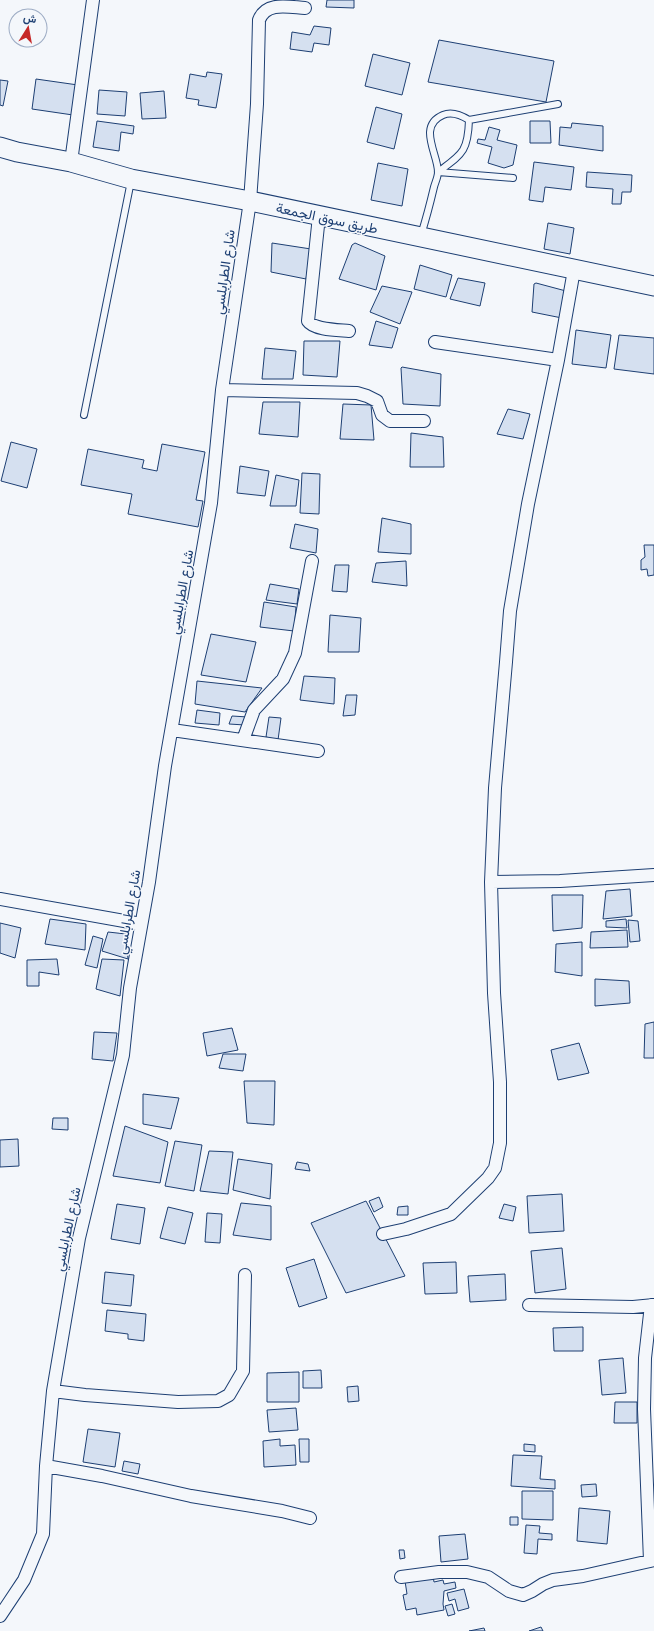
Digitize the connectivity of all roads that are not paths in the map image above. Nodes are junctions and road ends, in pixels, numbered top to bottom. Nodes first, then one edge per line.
1 (92, 0) edge
2 (305, 8) dead end
3 (558, 104) dead end
4 (469, 120) junction
5 (0, 147) edge
6 (71, 162) junction
7 (438, 172) junction
8 (513, 178) dead end
9 (131, 179) junction
10 (250, 201) junction
11 (319, 216) junction
12 (420, 237) junction
13 (574, 270) junction
14 (654, 286) edge
15 (349, 332) dead end
16 (435, 342) dead end
17 (558, 360) junction
18 (222, 390) junction
19 (84, 415) dead end
20 (424, 422) dead end
21 (312, 562) dead end
22 (172, 730) junction
23 (242, 740) junction
24 (318, 751) dead end
25 (654, 875) edge
26 (491, 882) junction
27 (0, 899) edge
28 (141, 924) junction
29 (383, 1234) dead end
30 (245, 1275) dead end
31 (529, 1305) dead end
32 (653, 1305) edge
33 (54, 1391) junction
34 (46, 1466) junction
35 (310, 1518) dead end
36 (652, 1561) edge
37 (401, 1577) dead end
38 (0, 1616) edge

1 - 6 street
2 - 10 street, شارع الطرابلسي
3 - 4 lane
4 - 7 lane
4 - 7 lane
5 - 6 main road, طريق سوق الجمعة
6 - 9 main road, طريق سوق الجمعة
7 - 8 lane
7 - 12 lane
9 - 10 main road, طريق سوق الجمعة
9 - 19 lane
10 - 11 main road, طريق سوق الجمعة
10 - 18 street, شارع الطرابلسي
11 - 12 main road, طريق سوق الجمعة
11 - 15 street
12 - 13 main road, طريق سوق الجمعة
13 - 14 main road, طريق سوق الجمعة
13 - 17 street
16 - 17 street
17 - 26 street
18 - 20 street
18 - 22 street, شارع الطرابلسي
21 - 23 street
22 - 23 street
22 - 28 street, شارع الطرابلسي
23 - 24 street
25 - 26 street
26 - 29 street
27 - 28 street
28 - 33 street, شارع الطرابلسي
30 - 33 street
31 - 32 street
32 - 36 street
33 - 34 street, شارع الطرابلسي
34 - 35 street
34 - 38 street, شارع الطرابلسي
36 - 37 street

